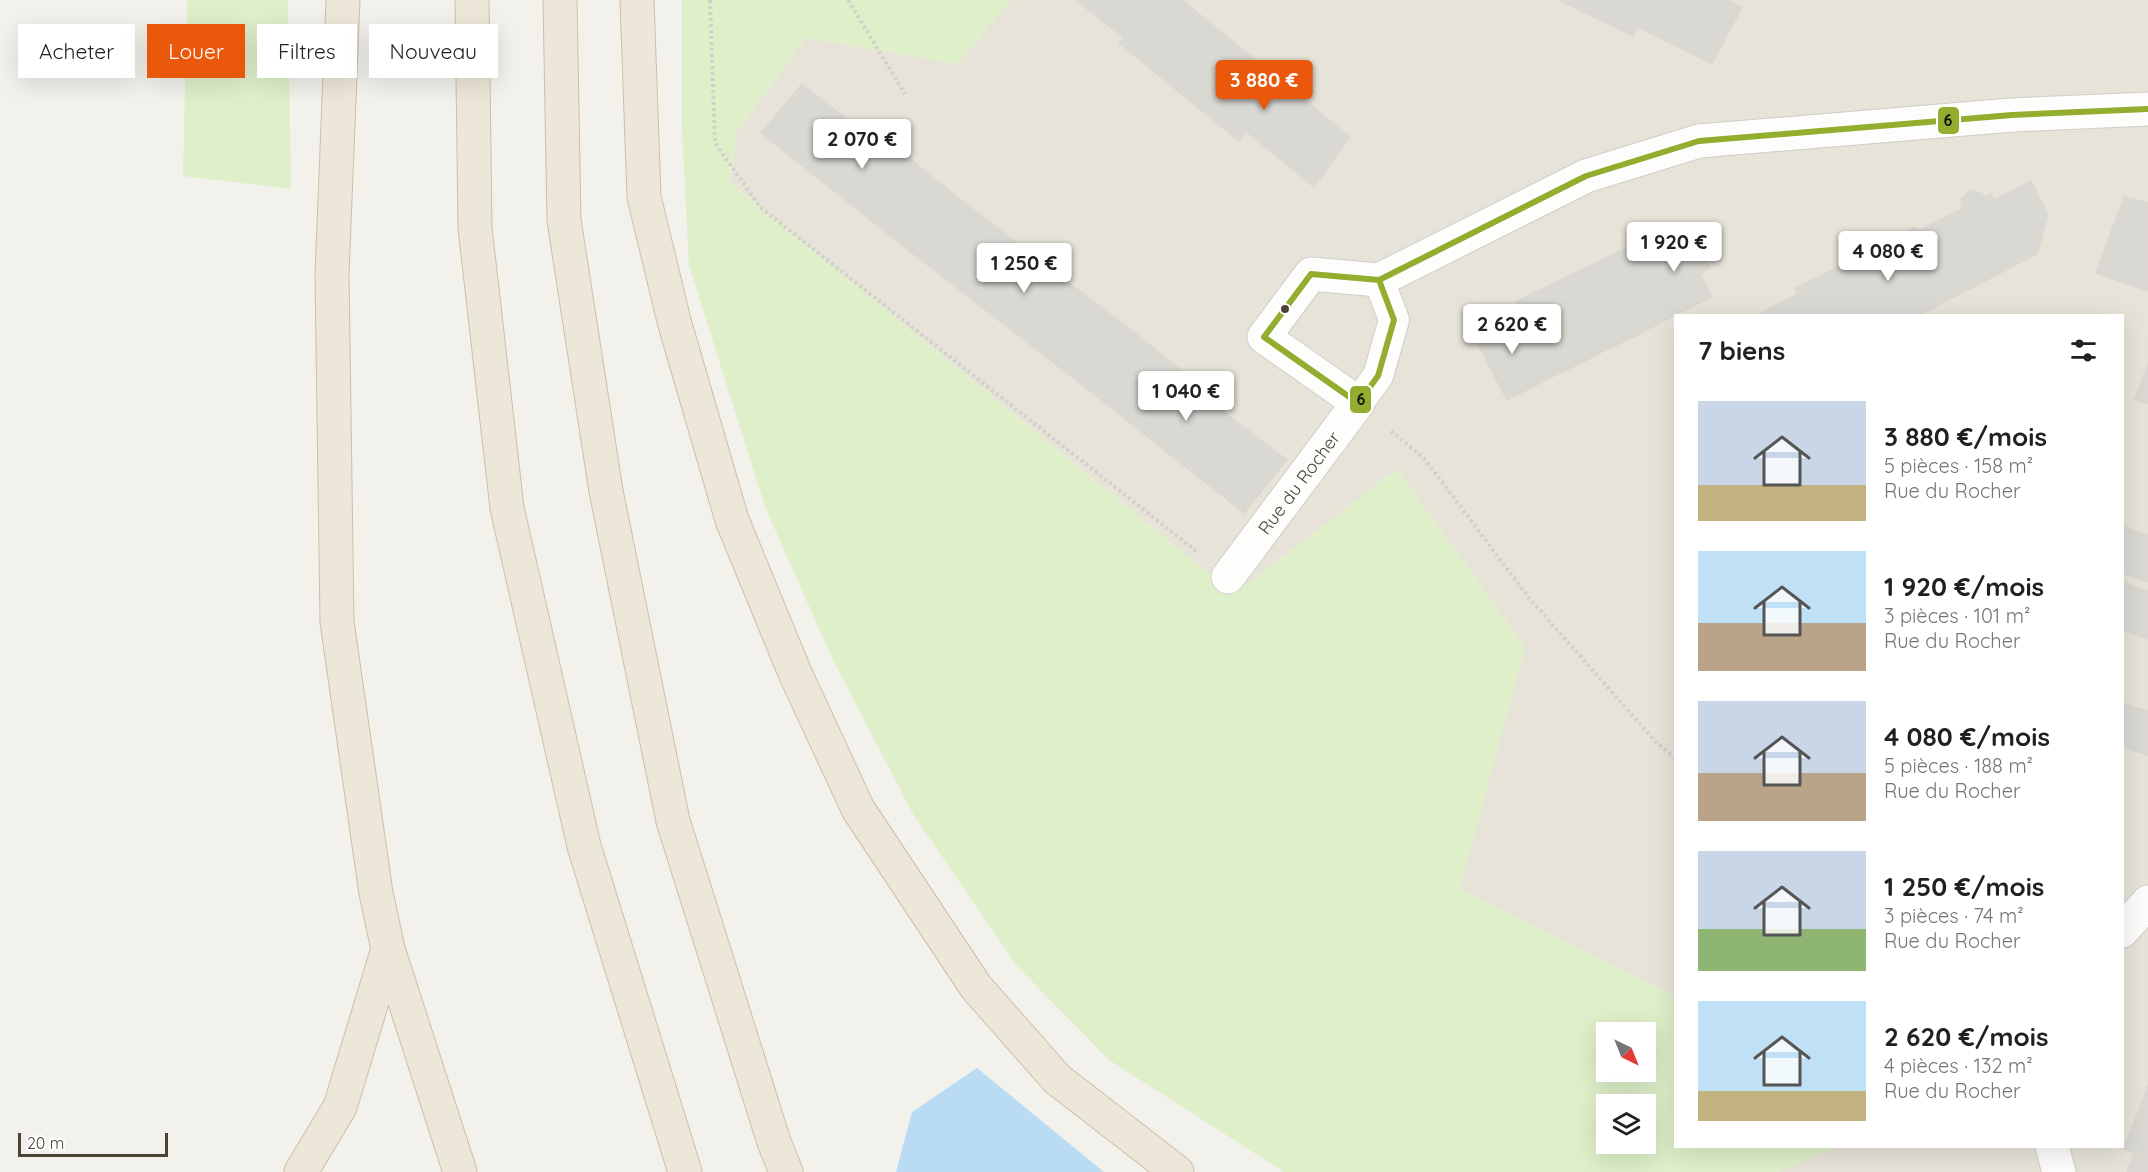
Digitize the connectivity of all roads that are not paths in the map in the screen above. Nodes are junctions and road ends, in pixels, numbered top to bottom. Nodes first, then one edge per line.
1 (343, 0) edge
2 (472, 0) edge
3 (560, 0) edge
4 (637, 0) edge
5 (2148, 109) edge
6 (1379, 280) junction
7 (1358, 403) junction
8 (1228, 577) road end
9 (2148, 902) edge
10 (2124, 929) edge
11 (388, 949) junction
12 (2053, 1148) edge
13 (301, 1172) edge
14 (460, 1172) edge
15 (685, 1172) edge
16 (786, 1172) edge
17 (1177, 1172) edge
18 (2059, 1172) edge

1 - 11 highway
2 - 15 highway
3 - 16 highway
4 - 17 highway
5 - 6 street
6 - 7 lane
6 - 7 street
7 - 8 street, Rue du Rocher
9 - 10 street
11 - 13 highway
11 - 14 highway
12 - 18 street

